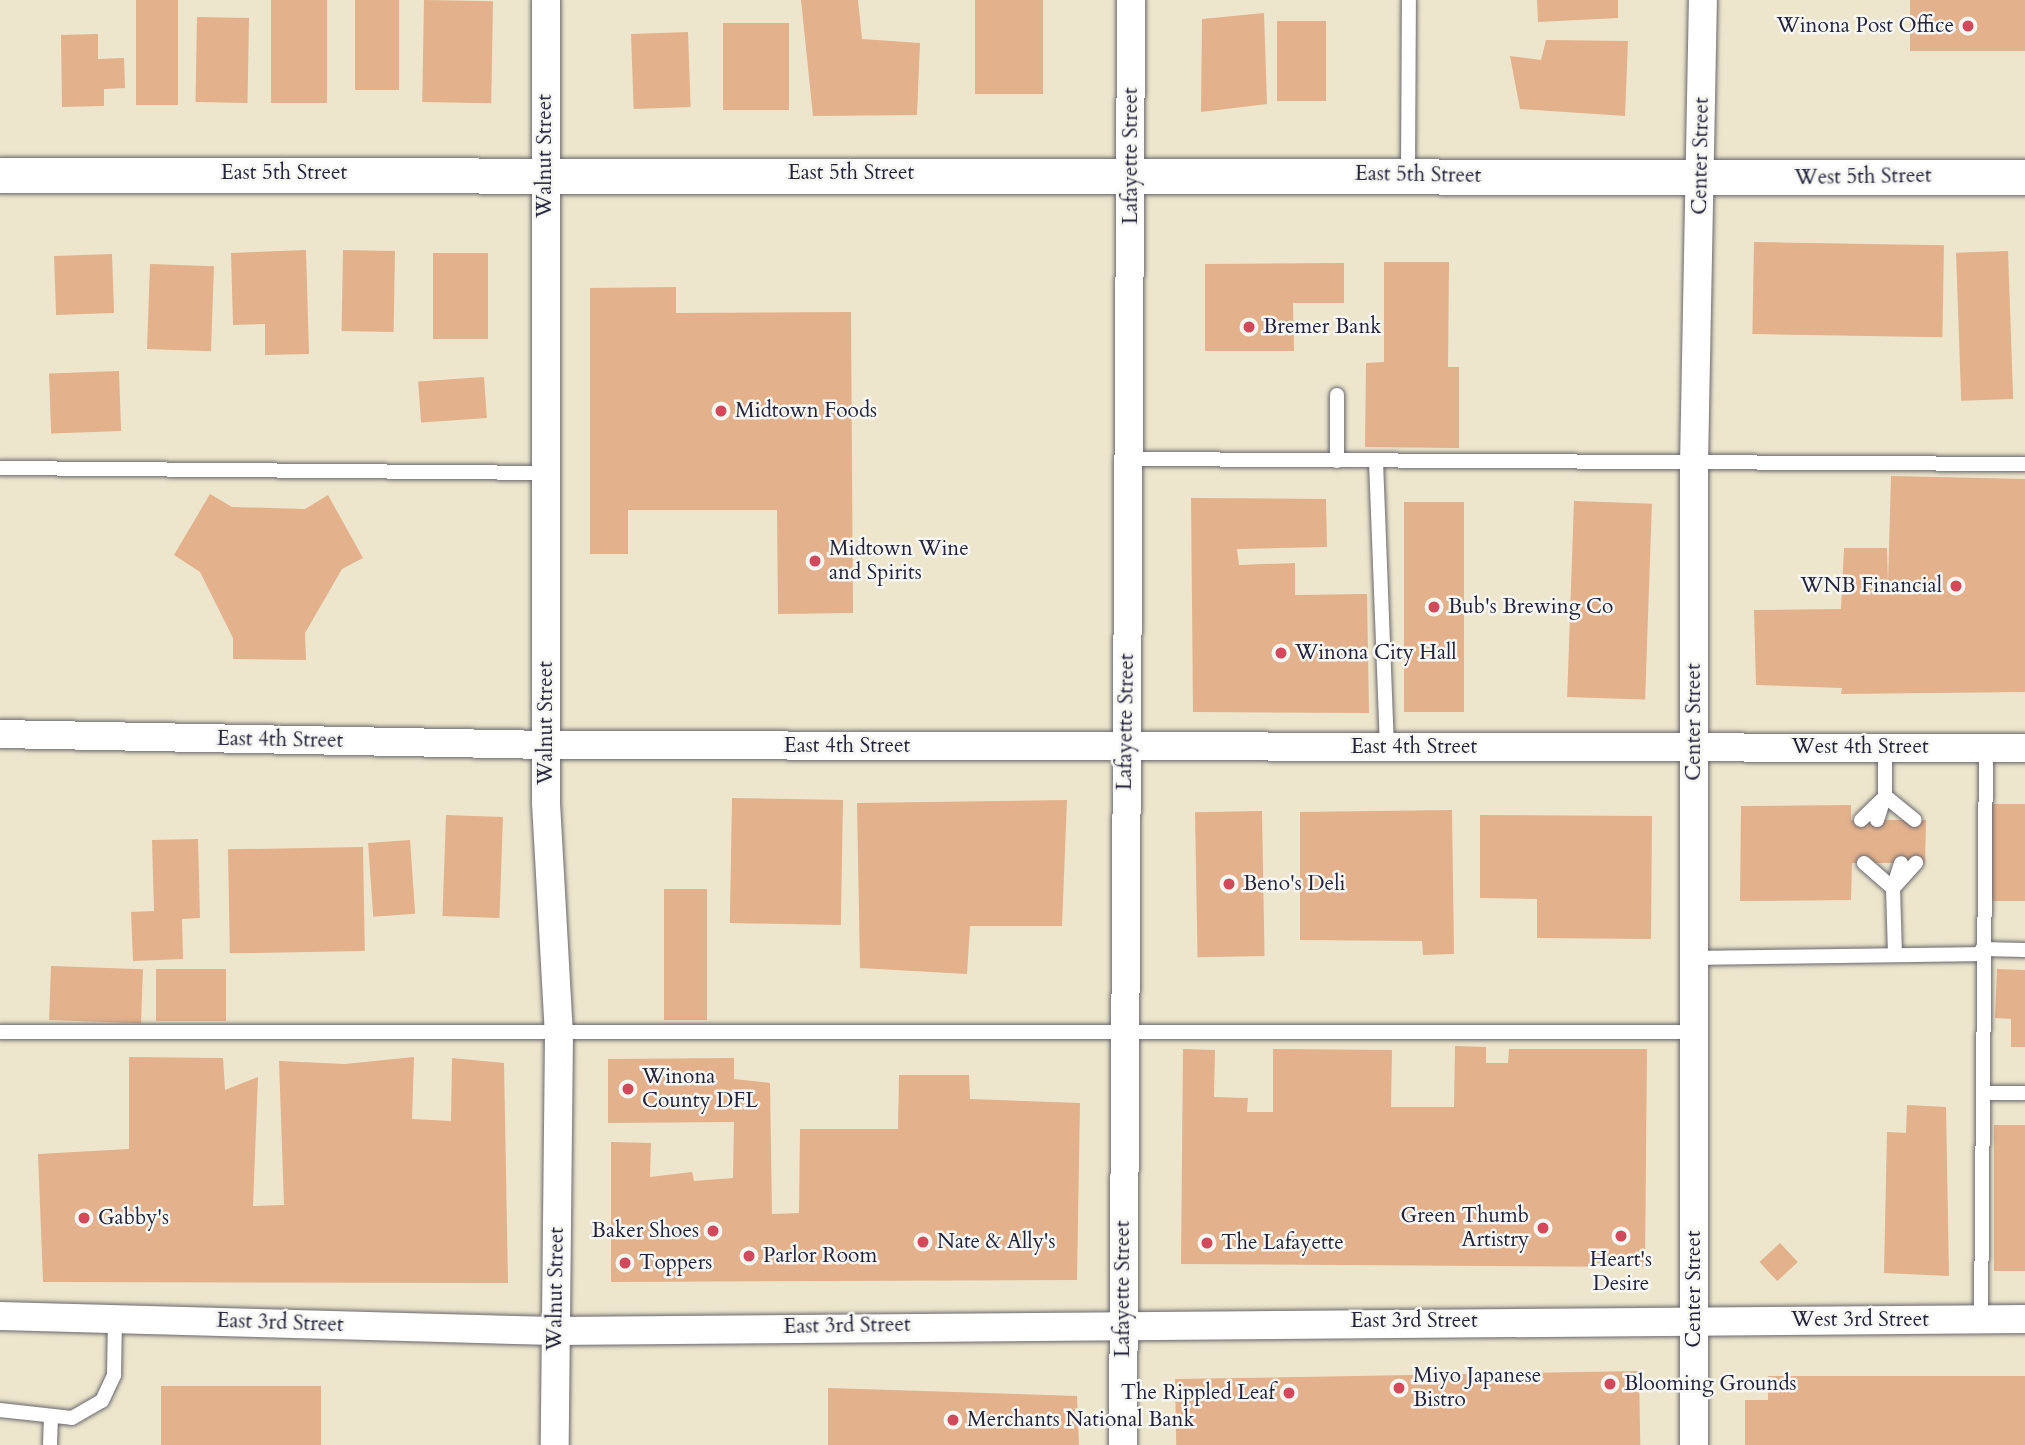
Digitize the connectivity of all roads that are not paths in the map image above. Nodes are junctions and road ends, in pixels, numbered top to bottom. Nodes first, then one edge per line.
1 (546, 0) edge
2 (1131, 0) edge
3 (1409, 0) edge
4 (1703, 0) edge
5 (545, 172) junction
6 (1132, 173) junction
7 (0, 175) edge
8 (1408, 175) junction
9 (2025, 177) edge
10 (1701, 179) junction
11 (1337, 396) dead end
12 (1129, 459) junction
13 (1337, 461) junction
14 (1376, 461) junction
15 (1694, 464) junction
16 (2025, 464) edge
17 (0, 468) edge
18 (545, 473) junction
19 (0, 734) edge
20 (546, 745) junction
21 (1125, 747) junction
22 (1387, 747) junction
23 (1694, 747) junction
24 (1885, 748) junction
25 (1986, 748) junction
26 (2025, 748) edge
27 (1885, 796) junction
28 (1861, 820) dead end
29 (1877, 820) dead end
30 (1897, 820) dead end
31 (1915, 820) dead end
32 (1864, 863) dead end
33 (1881, 863) dead end
34 (1901, 863) dead end
35 (1916, 863) dead end
36 (1893, 888) junction
37 (2025, 950) edge
38 (1982, 951) junction
39 (1895, 955) junction
40 (1697, 958) junction
41 (1124, 1030) junction
42 (0, 1032) edge
43 (1694, 1032) junction
44 (559, 1033) junction
45 (1984, 1093) junction
46 (2025, 1093) edge
47 (0, 1316) edge
48 (114, 1319) junction
49 (2025, 1319) edge
50 (1694, 1320) junction
51 (1981, 1320) junction
52 (1122, 1321) junction
53 (555, 1331) junction
54 (0, 1410) edge
55 (51, 1416) junction
56 (50, 1445) edge
57 (555, 1445) edge
58 (1123, 1445) edge
59 (1694, 1445) edge

1 - 5 street, Walnut Street
2 - 6 street, Lafayette Street
3 - 8 lane
4 - 10 street, Center Street
5 - 6 street, East 5th Street
5 - 7 street, East 5th Street
5 - 18 street, Walnut Street
6 - 8 street, East 5th Street
6 - 12 street, Lafayette Street
8 - 10 street, East 5th Street
9 - 10 street, West 5th Street
10 - 15 street, Center Street
11 - 13 lane
12 - 13 lane
12 - 21 street, Lafayette Street
13 - 14 lane
14 - 15 lane
14 - 22 lane
15 - 16 lane
15 - 23 street, Center Street
17 - 18 lane
18 - 20 street, Walnut Street
19 - 20 street, East 4th Street
20 - 21 street, East 4th Street
20 - 44 street, Walnut Street
21 - 22 street, East 4th Street
21 - 41 street, Lafayette Street
22 - 23 street, East 4th Street
23 - 24 street, West 4th Street
23 - 40 street, Center Street
24 - 25 street, West 4th Street
24 - 27 lane
25 - 26 street, West 4th Street
25 - 38 lane
27 - 28 lane
27 - 29 lane
27 - 30 lane
27 - 31 lane
32 - 36 lane
33 - 36 lane
34 - 36 lane
35 - 36 lane
36 - 39 lane
37 - 38 lane
38 - 39 lane
38 - 45 lane
39 - 40 lane
40 - 43 street, Center Street
41 - 43 lane
41 - 44 lane
41 - 52 street, Lafayette Street
42 - 44 lane
43 - 50 street, Center Street
44 - 53 street, Walnut Street
45 - 46 lane
45 - 51 lane
47 - 48 street, East 3rd Street
48 - 53 street, East 3rd Street
48 - 55 lane
49 - 51 street, West 3rd Street
50 - 51 street, West 3rd Street
50 - 52 street, East 3rd Street
50 - 59 street, Center Street
52 - 53 street, East 3rd Street
52 - 58 street, Lafayette Street
53 - 57 street, Walnut Street
54 - 55 lane
55 - 56 lane

